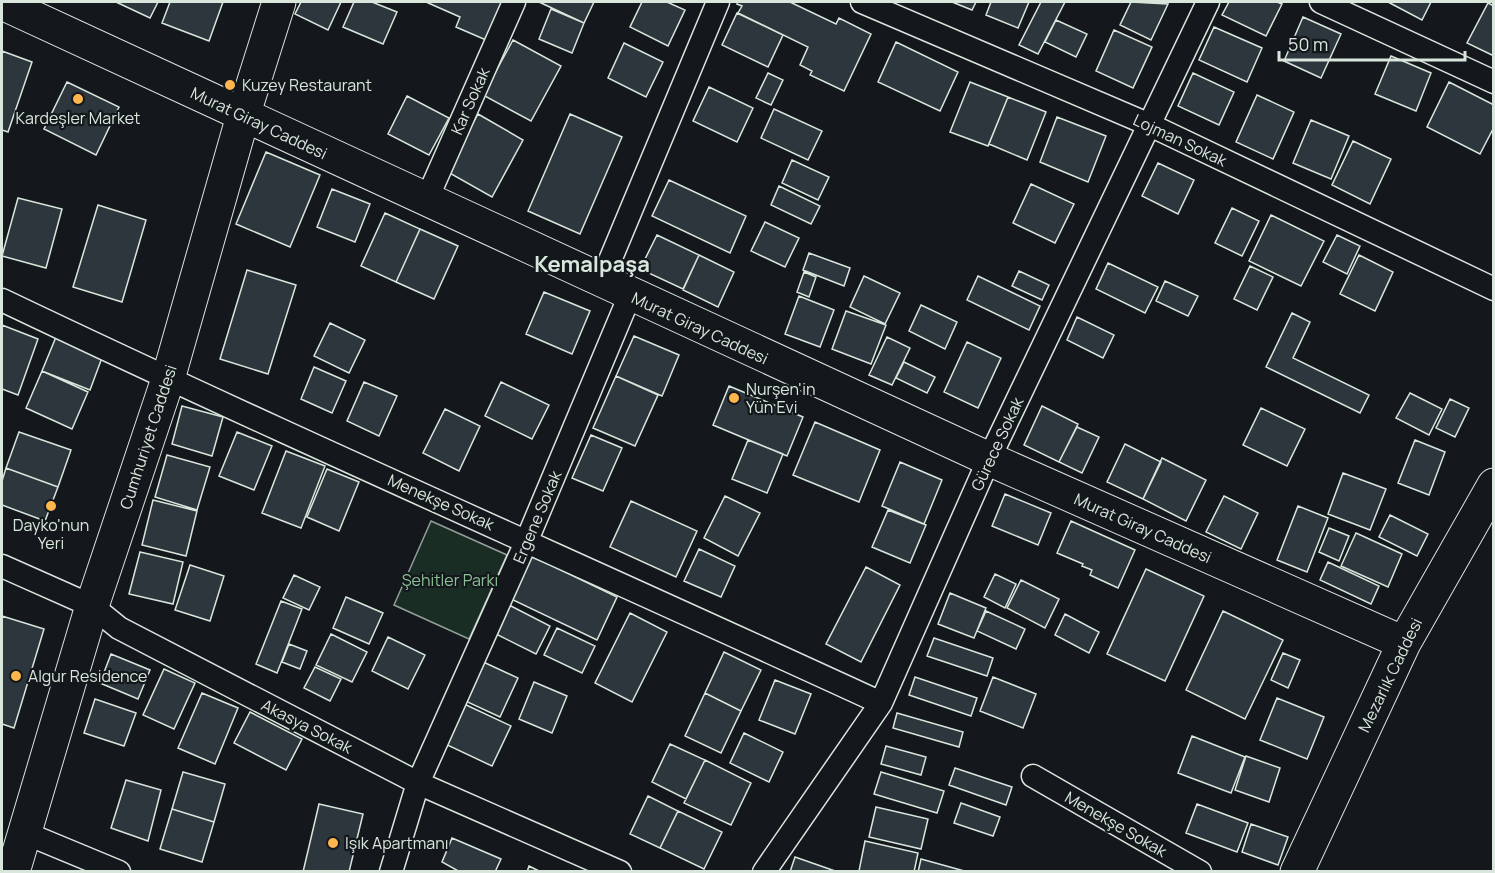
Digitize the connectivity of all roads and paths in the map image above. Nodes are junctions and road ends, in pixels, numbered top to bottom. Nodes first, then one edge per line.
1 (279, 2) edge
2 (514, 2) edge
3 (718, 2) edge
4 (862, 2) edge
5 (1208, 2) edge
6 (1321, 2) edge
7 (2, 3) edge
8 (1494, 82) edge
9 (243, 116) junction
10 (1150, 125) junction
11 (426, 201) junction
12 (601, 282) junction
13 (1494, 289) edge
14 (630, 296) junction
15 (2, 300) edge
16 (168, 379) junction
17 (989, 459) junction
18 (1494, 485) edge
19 (527, 540) junction
20 (2, 566) edge
21 (92, 606) junction
22 (1404, 643) junction
23 (881, 703) junction
24 (1033, 776) dead end
25 (418, 783) junction
26 (25, 833) junction
27 (2, 867) edge
28 (13, 871) edge
29 (119, 872) edge
30 (391, 872) edge
31 (620, 872) edge
32 (764, 872) edge
33 (1200, 872) edge
34 (1297, 872) edge

1 - 9 main road, Cumhuriyet Caddesi
2 - 11 street, Kar Sokak
3 - 12 street
4 - 10 street, Lojman Sokak
5 - 10 street, Gürece Sokak
6 - 8 street
7 - 9 main road, Murat Giray Caddesi
9 - 11 main road, Murat Giray Caddesi
9 - 16 main road, Cumhuriyet Caddesi
10 - 13 street, Lojman Sokak
10 - 17 street, Gürece Sokak
11 - 12 main road, Murat Giray Caddesi
12 - 14 main road, Murat Giray Caddesi
14 - 17 main road, Murat Giray Caddesi
14 - 19 street, Ergene Sokak
15 - 16 street, Menekşe Sokak
16 - 19 street, Menekşe Sokak
16 - 21 main road, Cumhuriyet Caddesi
17 - 22 main road, Murat Giray Caddesi
17 - 23 street, Gürece Sokak
18 - 22 main road, Mezarlık Caddesi
19 - 23 street, Menekşe Sokak
19 - 25 street, Ergene Sokak
20 - 21 street, Akasya Sokak
21 - 25 street, Akasya Sokak
21 - 26 main road, Cumhuriyet Caddesi
22 - 34 main road, Mezarlık Caddesi
23 - 32 street, Gürece Sokak
24 - 33 street, Menekşe Sokak
25 - 30 street, Ergene Sokak
25 - 31 street, Akasya Sokak
26 - 28 main road, Cumhuriyet Caddesi
26 - 29 street
27 - 28 street

